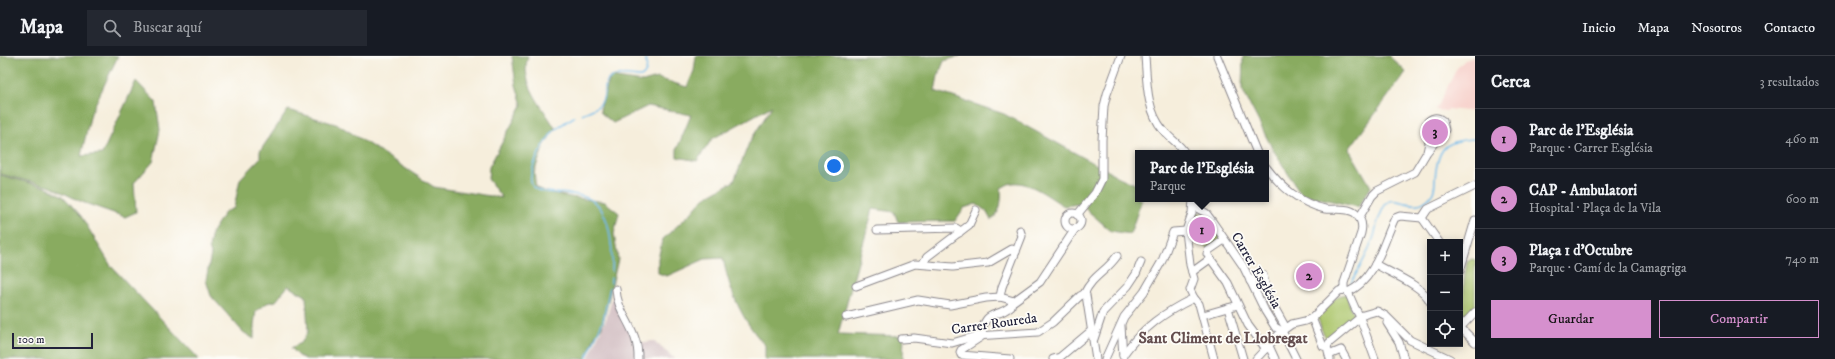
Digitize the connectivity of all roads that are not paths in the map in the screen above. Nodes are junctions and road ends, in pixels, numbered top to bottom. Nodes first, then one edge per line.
1 (1121, 56) edge
2 (1146, 56) edge
3 (1216, 56) edge
4 (1182, 150) edge
5 (1256, 150) edge
6 (1427, 152) dead end
7 (1269, 170) edge
8 (1475, 186) edge
9 (1193, 202) edge
10 (976, 210) dead end
11 (1077, 215) junction
12 (1360, 218) junction
13 (1422, 218) junction
14 (1475, 220) edge
15 (1075, 229) junction
16 (877, 230) dead end
17 (1020, 230) dead end
18 (1186, 231) junction
19 (959, 233) junction
20 (1436, 239) edge
21 (1224, 240) junction
22 (1016, 252) junction
23 (1117, 256) dead end
24 (1210, 259) junction
25 (1463, 260) edge
26 (1141, 262) dead end
27 (923, 263) junction
28 (1375, 264) junction
29 (1192, 272) junction
30 (1250, 281) junction
31 (856, 286) dead end
32 (616, 289) dead end
33 (1346, 291) junction
34 (1084, 294) junction
35 (1000, 297) junction
36 (1194, 298) junction
37 (1427, 298) edge
38 (1012, 301) junction
39 (1238, 305) junction
40 (1228, 308) junction
41 (1381, 312) junction
42 (1475, 312) edge
43 (1203, 315) junction
44 (846, 317) dead end
45 (1312, 318) junction
46 (1360, 318) junction
47 (1463, 324) edge
48 (1120, 326) junction
49 (1284, 329) junction
50 (1463, 330) edge
51 (1091, 331) junction
52 (981, 337) junction
53 (901, 339) dead end
54 (1093, 341) junction
55 (1475, 342) edge
56 (1326, 345) junction
57 (1268, 348) junction
58 (1123, 357) edge
59 (1329, 357) edge
60 (638, 359) edge
61 (1010, 359) edge
62 (1053, 359) edge
63 (1096, 359) edge
64 (1105, 359) edge
65 (1214, 359) edge
66 (1243, 359) edge
67 (1256, 359) edge
68 (1275, 359) edge
69 (1296, 359) edge
70 (1346, 359) edge
71 (1375, 359) edge
72 (1404, 359) edge
73 (1450, 359) edge

1 - 11 street
2 - 4 street
3 - 5 street
6 - 12 street
7 - 12 street
8 - 13 street
9 - 18 street
9 - 21 street, Carrer Església
10 - 19 street
11 - 15 street
11 - 15 street
12 - 33 street
13 - 20 street
13 - 28 street
14 - 25 street
15 - 38 street
16 - 19 street
17 - 22 street
18 - 29 street
18 - 48 street
19 - 27 street
21 - 24 street
21 - 30 street, Carrer Església
22 - 27 street
22 - 35 street
23 - 34 street, Carrer Roureda
24 - 29 street
24 - 39 street
26 - 54 street
27 - 31 street
28 - 33 street
28 - 37 street
29 - 36 street
30 - 49 street, Carrer Església
30 - 49 street
32 - 60 street
33 - 45 street
33 - 46 street
34 - 51 street
34 - 52 street, Carrer Roureda
35 - 38 street
35 - 44 street
36 - 43 street
36 - 58 street
38 - 52 street
39 - 40 street
39 - 57 street
40 - 43 street
40 - 66 street
41 - 46 street
41 - 72 street
41 - 73 street
42 - 47 street
43 - 65 street
45 - 49 street
45 - 56 street
46 - 56 street
46 - 71 street
48 - 58 street
48 - 64 street
49 - 57 street
49 - 69 street
50 - 55 street
51 - 54 street
51 - 62 street
52 - 53 street, Carrer Roureda
52 - 61 street
54 - 63 street
56 - 59 street
57 - 67 street
57 - 68 street
59 - 70 street

